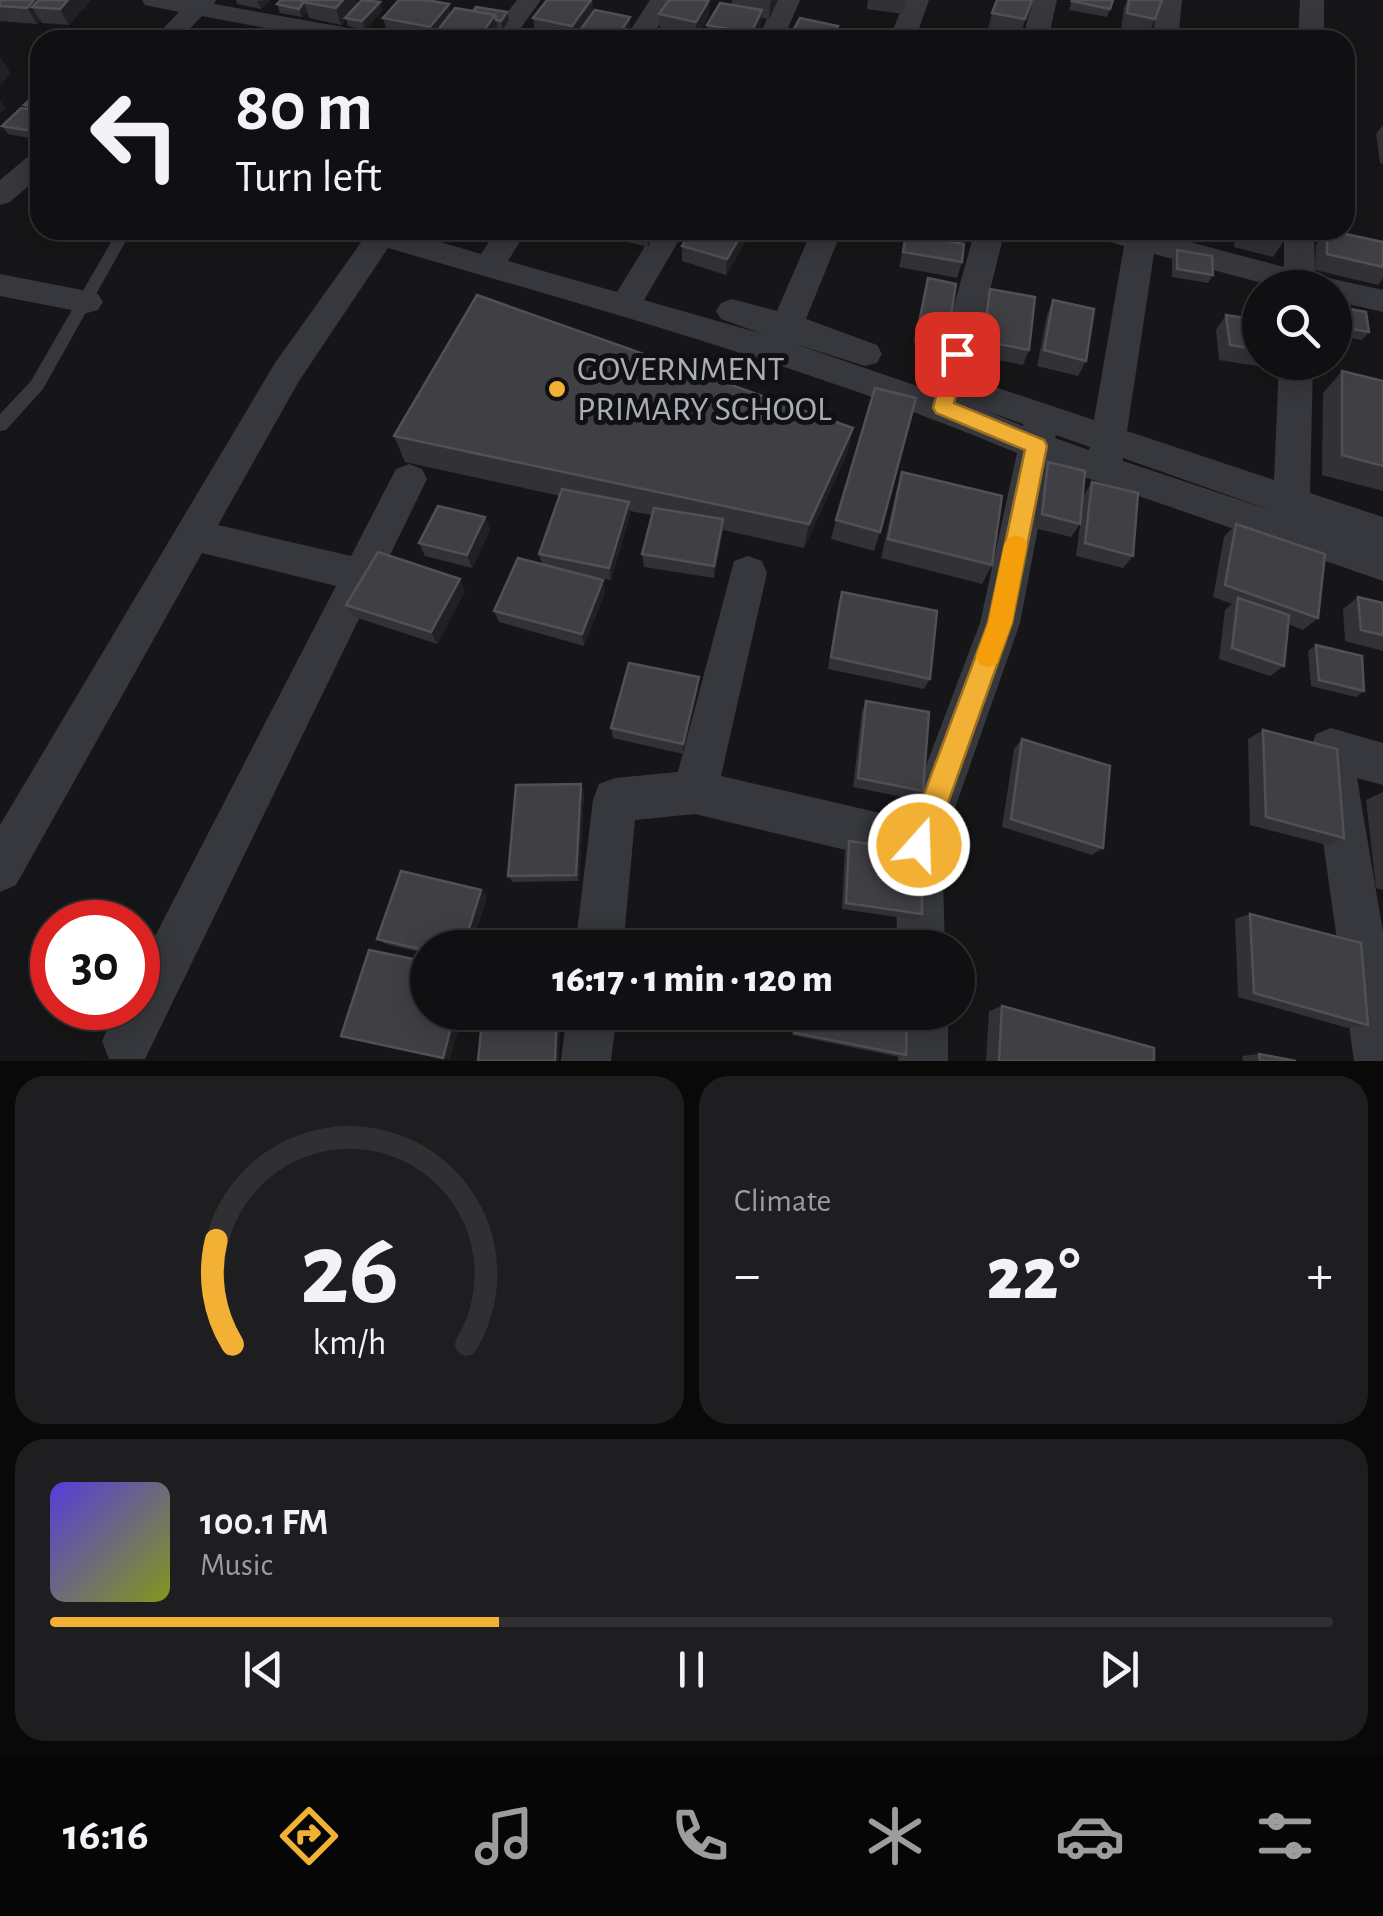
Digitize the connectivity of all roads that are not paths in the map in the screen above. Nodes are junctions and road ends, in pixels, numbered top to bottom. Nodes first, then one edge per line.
1 (154, 0) edge
2 (281, 0) edge
3 (528, 0) edge
4 (662, 0) edge
5 (788, 0) edge
6 (917, 0) edge
7 (1045, 0) edge
8 (1170, 0) edge
9 (1312, 0) edge
10 (201, 3) edge
11 (175, 30) edge
12 (249, 30) edge
13 (252, 30) edge
14 (506, 30) edge
15 (643, 30) edge
16 (774, 30) edge
17 (906, 30) edge
18 (1038, 30) edge
19 (1167, 30) edge
20 (1311, 30) edge
21 (119, 240) edge
22 (371, 240) edge
23 (438, 240) edge
24 (469, 240) edge
25 (664, 240) edge
26 (822, 240) edge
27 (987, 240) edge
28 (1141, 240) edge
29 (1161, 240) edge
30 (1300, 240) edge
31 (501, 248) edge
32 (1256, 270) edge
33 (1305, 270) edge
34 (0, 285) edge
35 (1352, 294) edge
36 (632, 295) junction
37 (1383, 301) edge
38 (86, 302) junction
39 (779, 336) junction
40 (1295, 380) edge
41 (946, 396) junction
42 (0, 424) edge
43 (1040, 431) junction
44 (1106, 452) junction
45 (409, 479) dead end
46 (1291, 517) junction
47 (1383, 533) edge
48 (193, 535) junction
49 (1383, 564) edge
50 (748, 574) dead end
51 (361, 575) junction
52 (1383, 764) edge
53 (695, 792) junction
54 (919, 845) junction
55 (0, 869) edge
56 (601, 930) edge
57 (921, 930) edge
58 (590, 1030) edge
59 (923, 1030) edge
60 (127, 1041) dead end
61 (586, 1061) edge
62 (924, 1061) edge
63 (1380, 1061) edge

1 - 10 street
2 - 13 street
3 - 14 street
4 - 15 street
5 - 16 street
6 - 17 street
7 - 18 street
8 - 19 street
9 - 20 street
10 - 11 street
10 - 12 street
21 - 38 lane
22 - 48 street
23 - 31 street
24 - 31 street
25 - 36 street
26 - 39 street
27 - 41 street
28 - 44 street
29 - 32 street
30 - 33 street
31 - 36 street
34 - 38 street
35 - 37 street
36 - 39 street
38 - 42 lane
39 - 41 street
40 - 46 street
41 - 43 street
43 - 44 street
43 - 54 street
44 - 46 street
45 - 51 street
46 - 47 street
46 - 49 street
48 - 51 street
48 - 55 street
50 - 53 street
51 - 60 street
52 - 63 street
53 - 54 street
53 - 56 street
54 - 57 street
58 - 61 street
59 - 62 street

